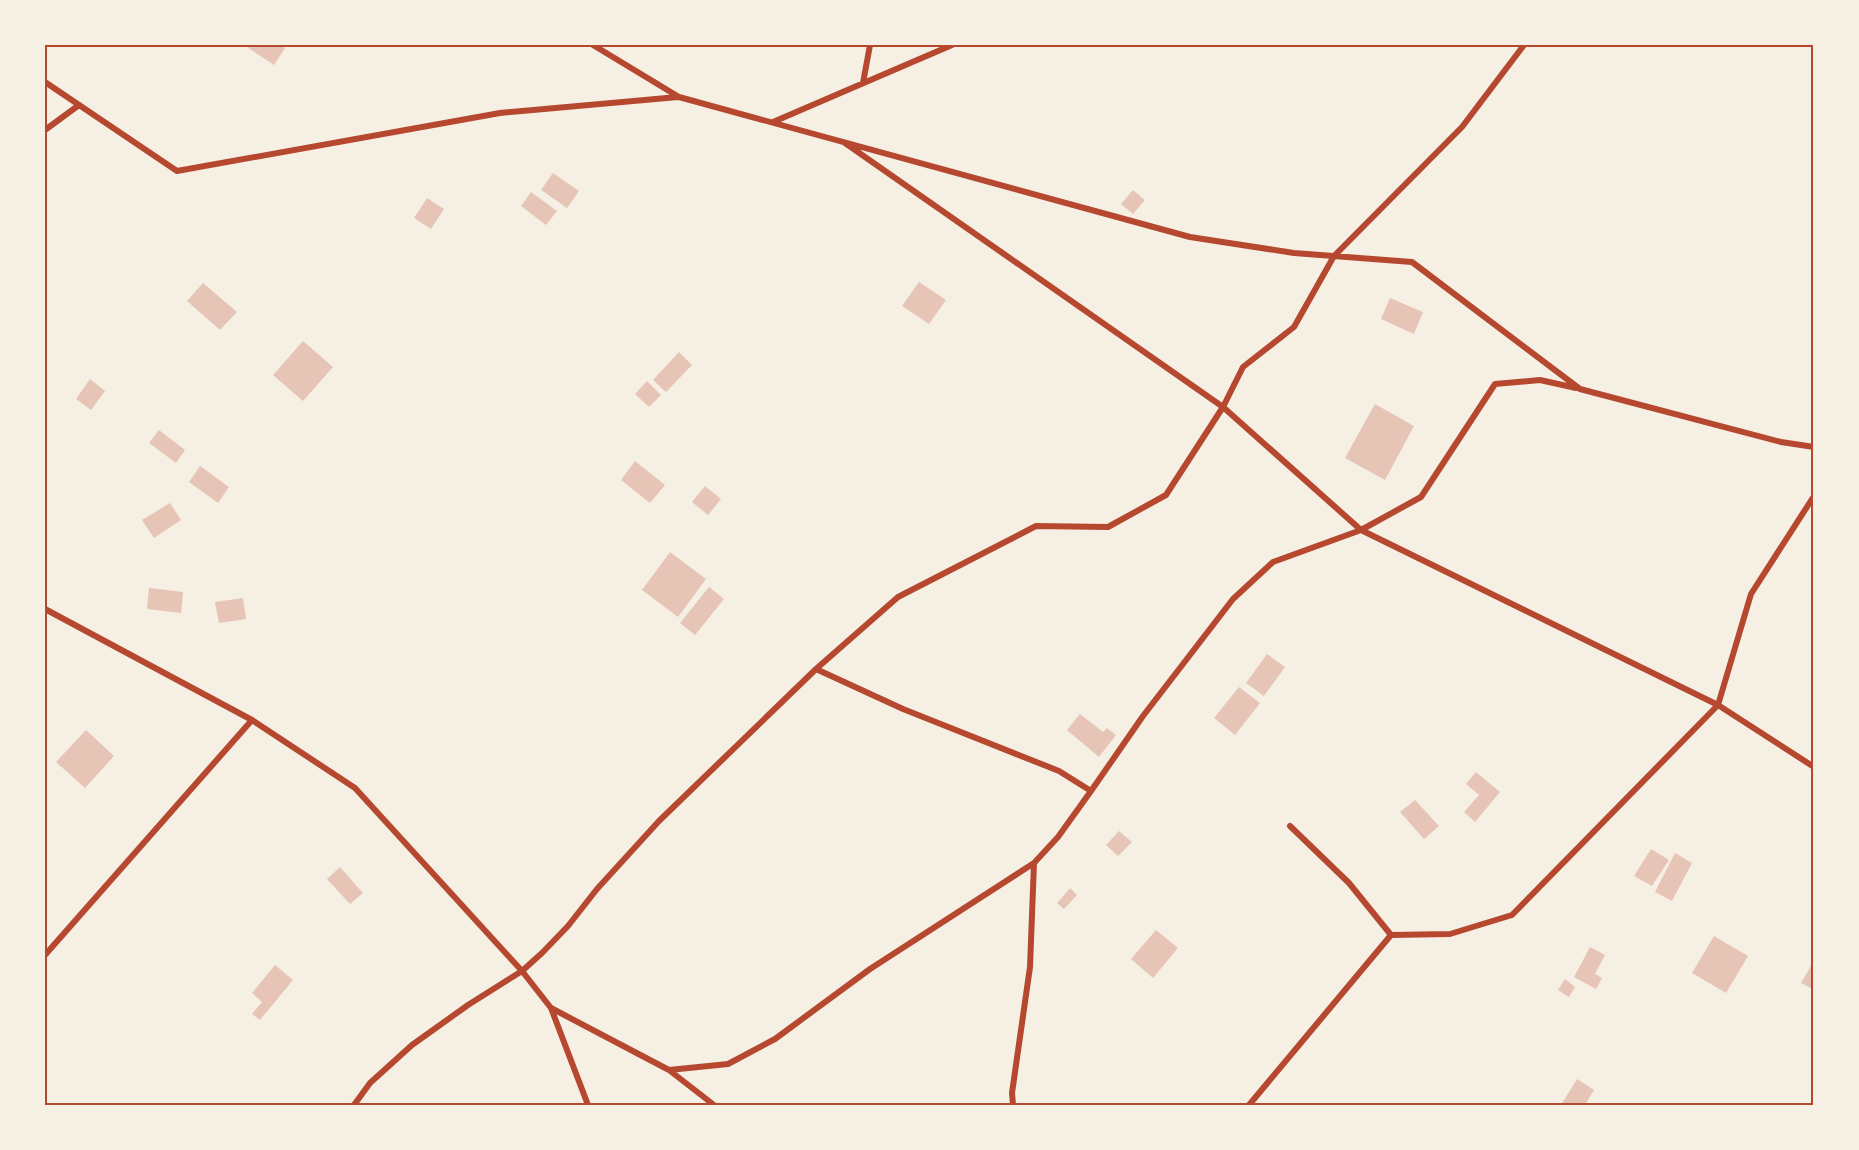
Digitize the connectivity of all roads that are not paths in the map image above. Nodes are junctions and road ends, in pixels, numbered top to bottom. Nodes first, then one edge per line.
1 (593, 45) edge
2 (870, 45) edge
3 (952, 45) edge
4 (1524, 45) edge
5 (45, 82) edge
6 (863, 83) junction
7 (679, 97) junction
8 (79, 105) junction
9 (773, 123) junction
10 (45, 130) edge
11 (841, 141) junction
12 (1334, 256) junction
13 (1580, 389) junction
14 (1223, 407) junction
15 (1814, 447) edge
16 (1814, 496) edge
17 (1361, 530) junction
18 (45, 609) edge
19 (816, 669) junction
20 (1718, 705) junction
21 (252, 720) junction
22 (1814, 767) edge
23 (1091, 791) junction
24 (1290, 826) dead end
25 (1034, 863) junction
26 (1391, 935) junction
27 (45, 955) edge
28 (522, 971) junction
29 (551, 1008) junction
30 (669, 1070) junction
31 (354, 1105) edge
32 (588, 1105) edge
33 (714, 1105) edge
34 (1013, 1105) edge
35 (1249, 1105) edge

1 - 7 street
2 - 6 street
3 - 6 street
4 - 12 street
5 - 8 street
6 - 9 street
7 - 8 street
7 - 9 street
8 - 10 street
9 - 11 street
11 - 12 street
11 - 14 street
12 - 13 street
12 - 14 street
13 - 15 street
13 - 17 street
14 - 17 street
14 - 19 street
16 - 20 street
17 - 20 street
17 - 23 street
18 - 21 street
19 - 23 street
19 - 28 street
20 - 22 street
20 - 26 street
21 - 27 street
21 - 28 street
23 - 25 street
24 - 26 street
25 - 30 street
25 - 34 street
26 - 35 street
28 - 29 street
28 - 31 street
29 - 30 street
29 - 32 street
30 - 33 street

